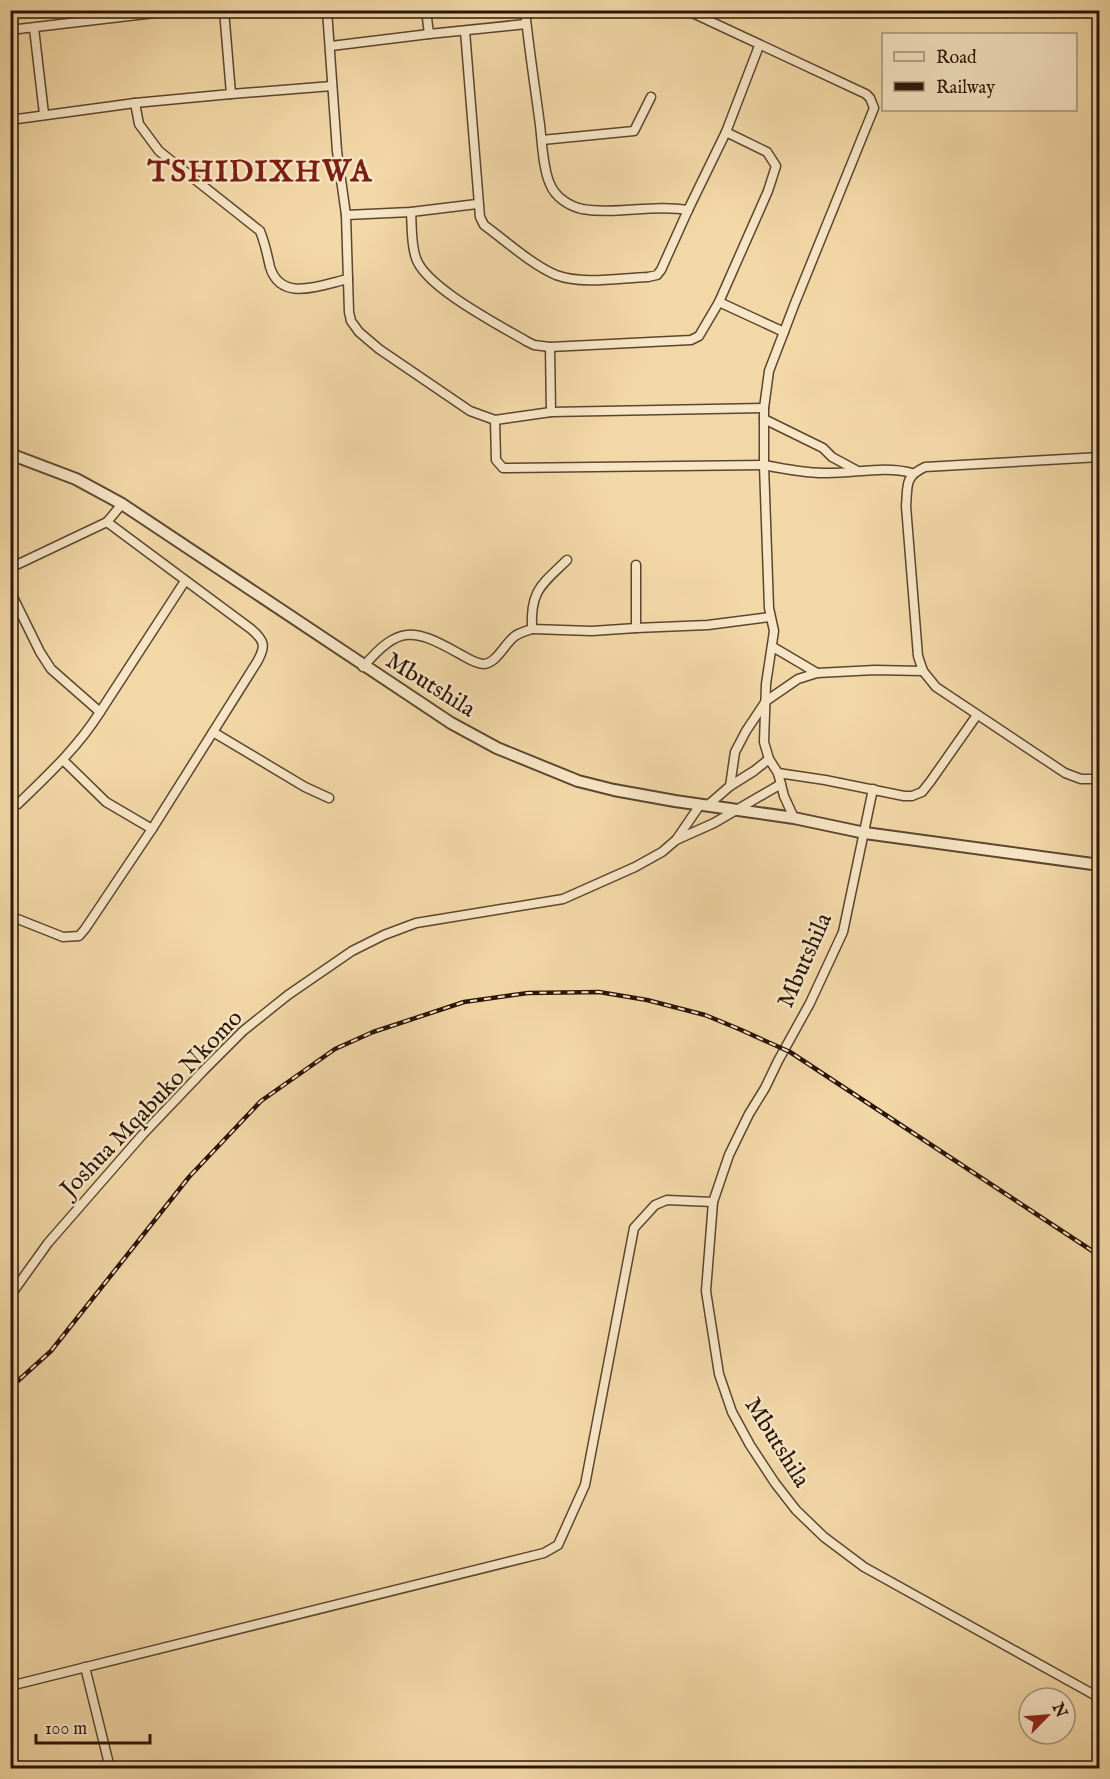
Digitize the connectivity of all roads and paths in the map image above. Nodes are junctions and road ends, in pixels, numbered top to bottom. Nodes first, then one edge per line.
1 (180, 10) edge
2 (224, 10) edge
3 (327, 10) edge
4 (426, 10) edge
5 (525, 10) edge
6 (686, 10) edge
7 (526, 24) junction
8 (34, 28) junction
9 (10, 30) edge
10 (465, 31) junction
11 (429, 34) junction
12 (331, 46) junction
13 (759, 46) junction
14 (332, 86) junction
15 (231, 94) junction
16 (651, 97) dead end
17 (135, 102) junction
18 (44, 114) junction
19 (10, 120) edge
20 (726, 132) junction
21 (542, 140) junction
22 (477, 204) junction
23 (688, 210) junction
24 (411, 212) junction
25 (346, 215) junction
26 (348, 279) junction
27 (719, 302) junction
28 (784, 332) junction
29 (550, 347) junction
30 (764, 408) junction
31 (551, 412) junction
32 (764, 419) junction
33 (495, 420) junction
34 (10, 454) edge
35 (1100, 457) edge
36 (764, 465) junction
37 (856, 470) junction
38 (912, 473) junction
39 (122, 504) junction
40 (107, 522) junction
41 (567, 560) dead end
42 (636, 564) dead end
43 (10, 568) edge
44 (185, 581) junction
45 (10, 591) edge
46 (770, 617) junction
47 (636, 628) junction
48 (531, 629) junction
49 (773, 647) junction
50 (363, 667) junction
51 (923, 671) junction
52 (817, 673) junction
53 (766, 700) junction
54 (100, 712) junction
55 (976, 715) junction
56 (213, 732) junction
57 (769, 759) junction
58 (64, 761) junction
59 (778, 772) junction
60 (1100, 779) edge
61 (781, 784) junction
62 (730, 786) junction
63 (873, 789) junction
64 (329, 798) dead end
65 (703, 805) junction
66 (10, 807) edge
67 (737, 810) junction
68 (794, 818) junction
69 (152, 830) junction
70 (865, 833) junction
71 (676, 840) junction
72 (1100, 865) edge
73 (10, 916) edge
74 (713, 1202) junction
75 (10, 1296) edge
76 (85, 1667) junction
77 (10, 1686) edge
78 (1100, 1698) edge
79 (110, 1768) edge

1 - 8 street
2 - 15 street
3 - 12 street
4 - 11 street
5 - 7 street
6 - 13 street
7 - 10 street
7 - 21 street
8 - 9 street
8 - 18 street
10 - 11 street
10 - 22 street
11 - 12 street
12 - 14 street
13 - 20 street
13 - 28 street
14 - 15 street
14 - 25 street
15 - 17 street
16 - 21 street
17 - 18 street
17 - 26 street
18 - 19 street
20 - 23 street
20 - 27 street
21 - 23 street
22 - 23 street
22 - 24 street
24 - 25 street
24 - 29 street
25 - 26 street
26 - 33 street
27 - 28 street
27 - 29 street
28 - 30 street
29 - 31 street
30 - 31 street
30 - 32 street
31 - 33 street
32 - 36 street
32 - 37 street
33 - 36 street
34 - 39 street, Mbutshila
35 - 38 street
36 - 37 street
36 - 46 street
37 - 38 street
38 - 51 street
39 - 40 street
39 - 50 street, Mbutshila
40 - 43 street
40 - 44 street
41 - 48 street
42 - 47 street
44 - 54 street
44 - 56 street
45 - 54 street
46 - 47 street
46 - 49 street
47 - 48 street
48 - 50 street
49 - 52 street
49 - 53 street
50 - 65 street, Mbutshila
51 - 52 street
51 - 55 street
52 - 53 street
53 - 57 street
53 - 62 street
54 - 58 street
55 - 60 street
55 - 63 street
56 - 64 street
56 - 69 street
57 - 59 street
57 - 62 street
58 - 66 street
58 - 69 street
59 - 61 street
59 - 63 street
61 - 67 street
61 - 68 street
62 - 65 street
63 - 70 street
65 - 67 street, Mbutshila
65 - 71 street
67 - 68 street, Mbutshila
67 - 71 street
68 - 70 street, Mbutshila
69 - 73 street
70 - 72 street
70 - 74 street, Mbutshila
71 - 75 street, Joshua Mqabuko Nkomo
74 - 76 street
74 - 78 street, Mbutshila
76 - 77 street
76 - 79 street

